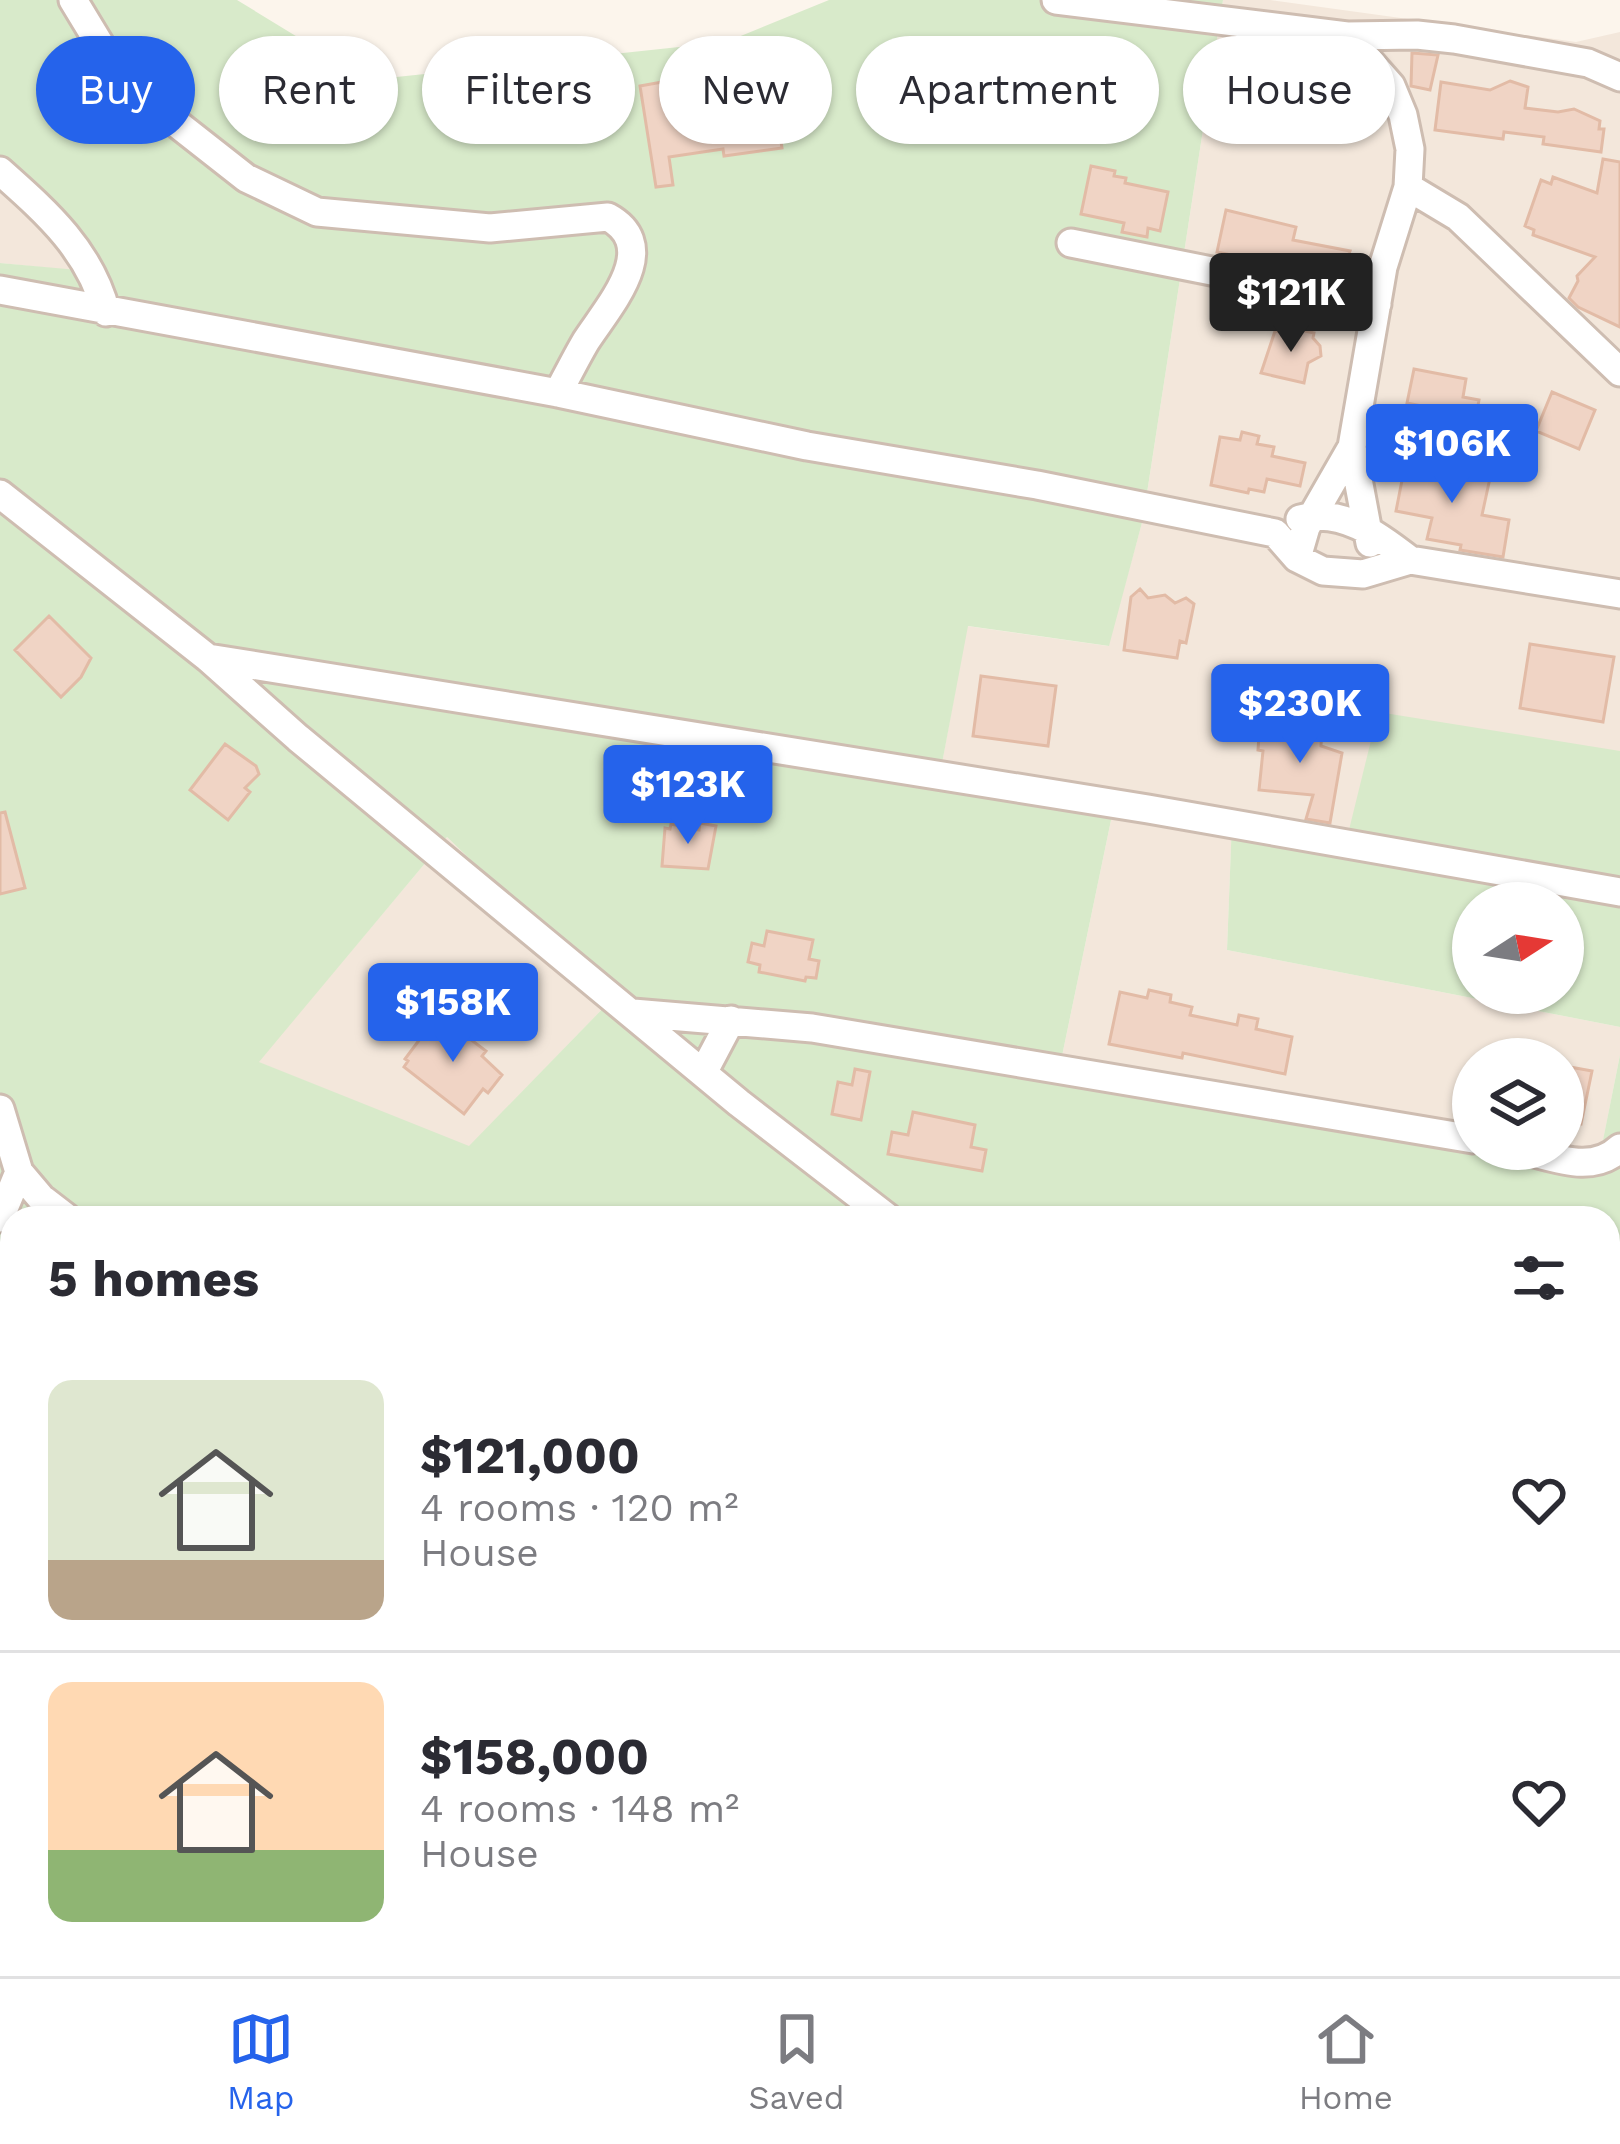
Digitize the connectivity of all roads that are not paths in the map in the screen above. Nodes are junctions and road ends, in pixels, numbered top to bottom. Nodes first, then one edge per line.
1 (73, 0) edge
2 (1056, 0) edge
3 (1347, 36) joint
4 (1619, 77) edge
5 (1395, 97) edge
6 (0, 170) edge
7 (1408, 187) junction
8 (1071, 243) dead end
9 (0, 290) edge
10 (1377, 304) junction
11 (106, 312) junction
12 (1620, 372) edge
13 (558, 393) junction
14 (1352, 447) junction
15 (0, 494) edge
16 (1317, 514) junction
17 (1369, 529) junction
18 (1275, 533) junction
19 (1297, 558) junction
20 (1410, 560) junction
21 (1363, 574) junction
22 (1620, 593) edge
23 (208, 658) junction
24 (1620, 892) edge
25 (633, 1013) junction
26 (731, 1020) junction
27 (703, 1072) junction
28 (0, 1109) edge
29 (1452, 1135) edge
30 (1620, 1148) edge
31 (1584, 1163) edge
32 (20, 1172) junction
33 (5, 1206) edge
34 (51, 1206) edge
35 (873, 1206) edge

1 - 13 street
2 - 3 street
3 - 4 street
5 - 7 street
6 - 11 street
7 - 10 street
7 - 12 street
8 - 10 street
9 - 11 street
10 - 14 street
11 - 13 street
13 - 18 street
14 - 16 street
14 - 17 street
15 - 23 street
16 - 17 street
16 - 18 street
16 - 19 street
17 - 20 street
17 - 21 street
18 - 19 street
19 - 21 street
20 - 21 street
20 - 22 street
23 - 24 street
23 - 25 street
25 - 26 street
25 - 27 street
26 - 27 street
26 - 29 street
27 - 35 street
28 - 32 street
30 - 31 street
32 - 33 street
32 - 34 street

